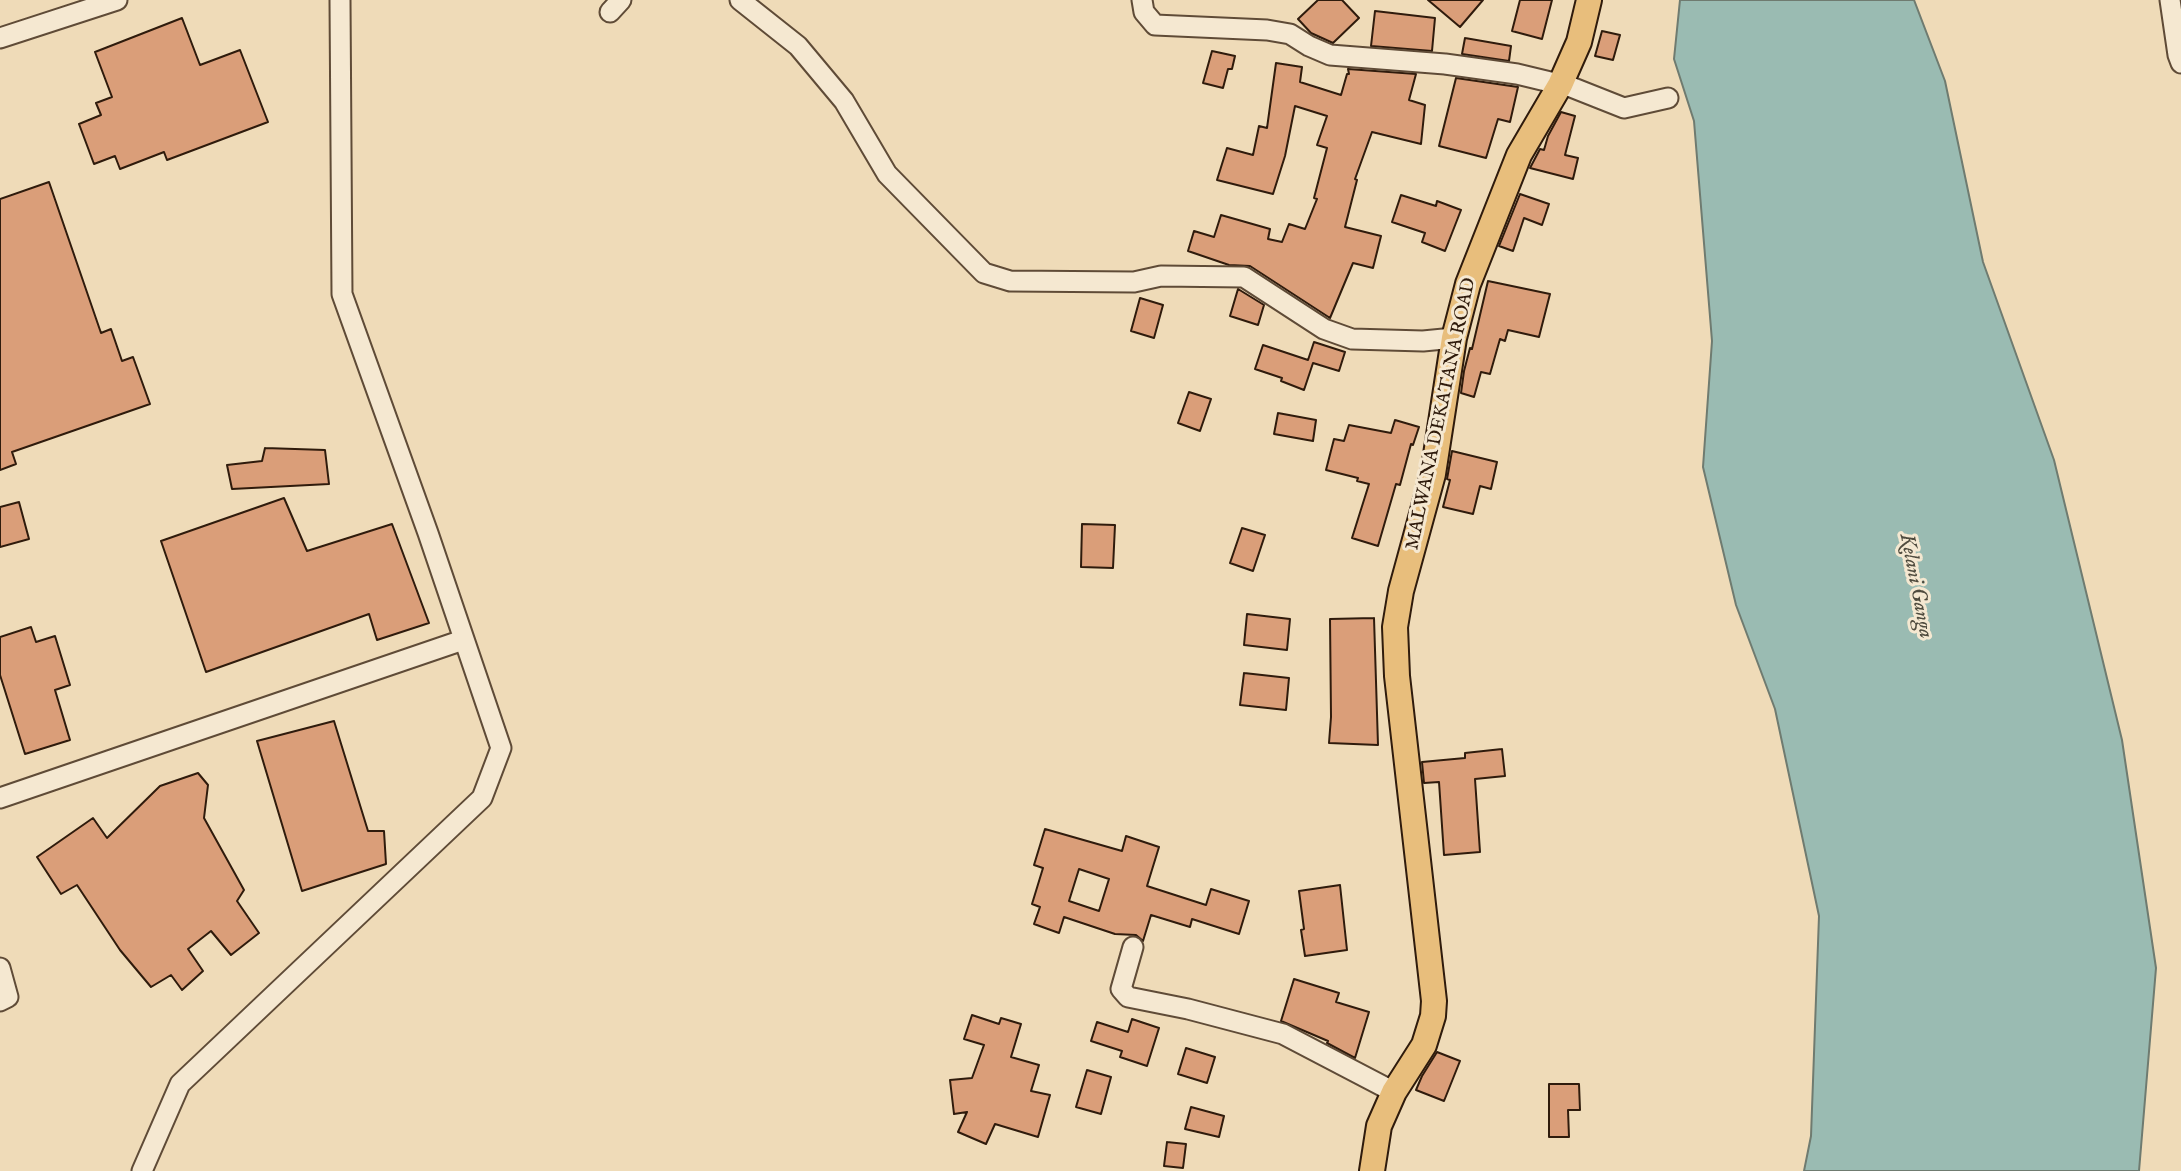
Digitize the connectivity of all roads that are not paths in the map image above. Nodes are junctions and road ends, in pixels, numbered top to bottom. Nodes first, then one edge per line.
1 (117, 0) edge
2 (340, 0) edge
3 (1142, 0) edge
4 (1590, 0) edge
5 (2170, 0) edge
6 (746, 5) edge
7 (0, 38) edge
8 (2181, 63) edge
9 (1560, 85) junction
10 (1668, 98) dead end
11 (1454, 338) junction
12 (463, 640) junction
13 (0, 798) edge
14 (1133, 947) dead end
15 (0, 968) edge
16 (0, 1001) edge
17 (1394, 1092) junction
18 (142, 1171) edge
19 (1372, 1171) edge

1 - 7 street
2 - 12 street
3 - 9 street
4 - 9 main road, MALWANA DEKATANA ROAD
5 - 8 street
6 - 11 street
9 - 10 street
9 - 11 main road, MALWANA DEKATANA ROAD
11 - 17 main road, MALWANA DEKATANA ROAD
12 - 13 street
12 - 18 street
14 - 17 street
15 - 16 street
17 - 19 main road, MALWANA DEKATANA ROAD

